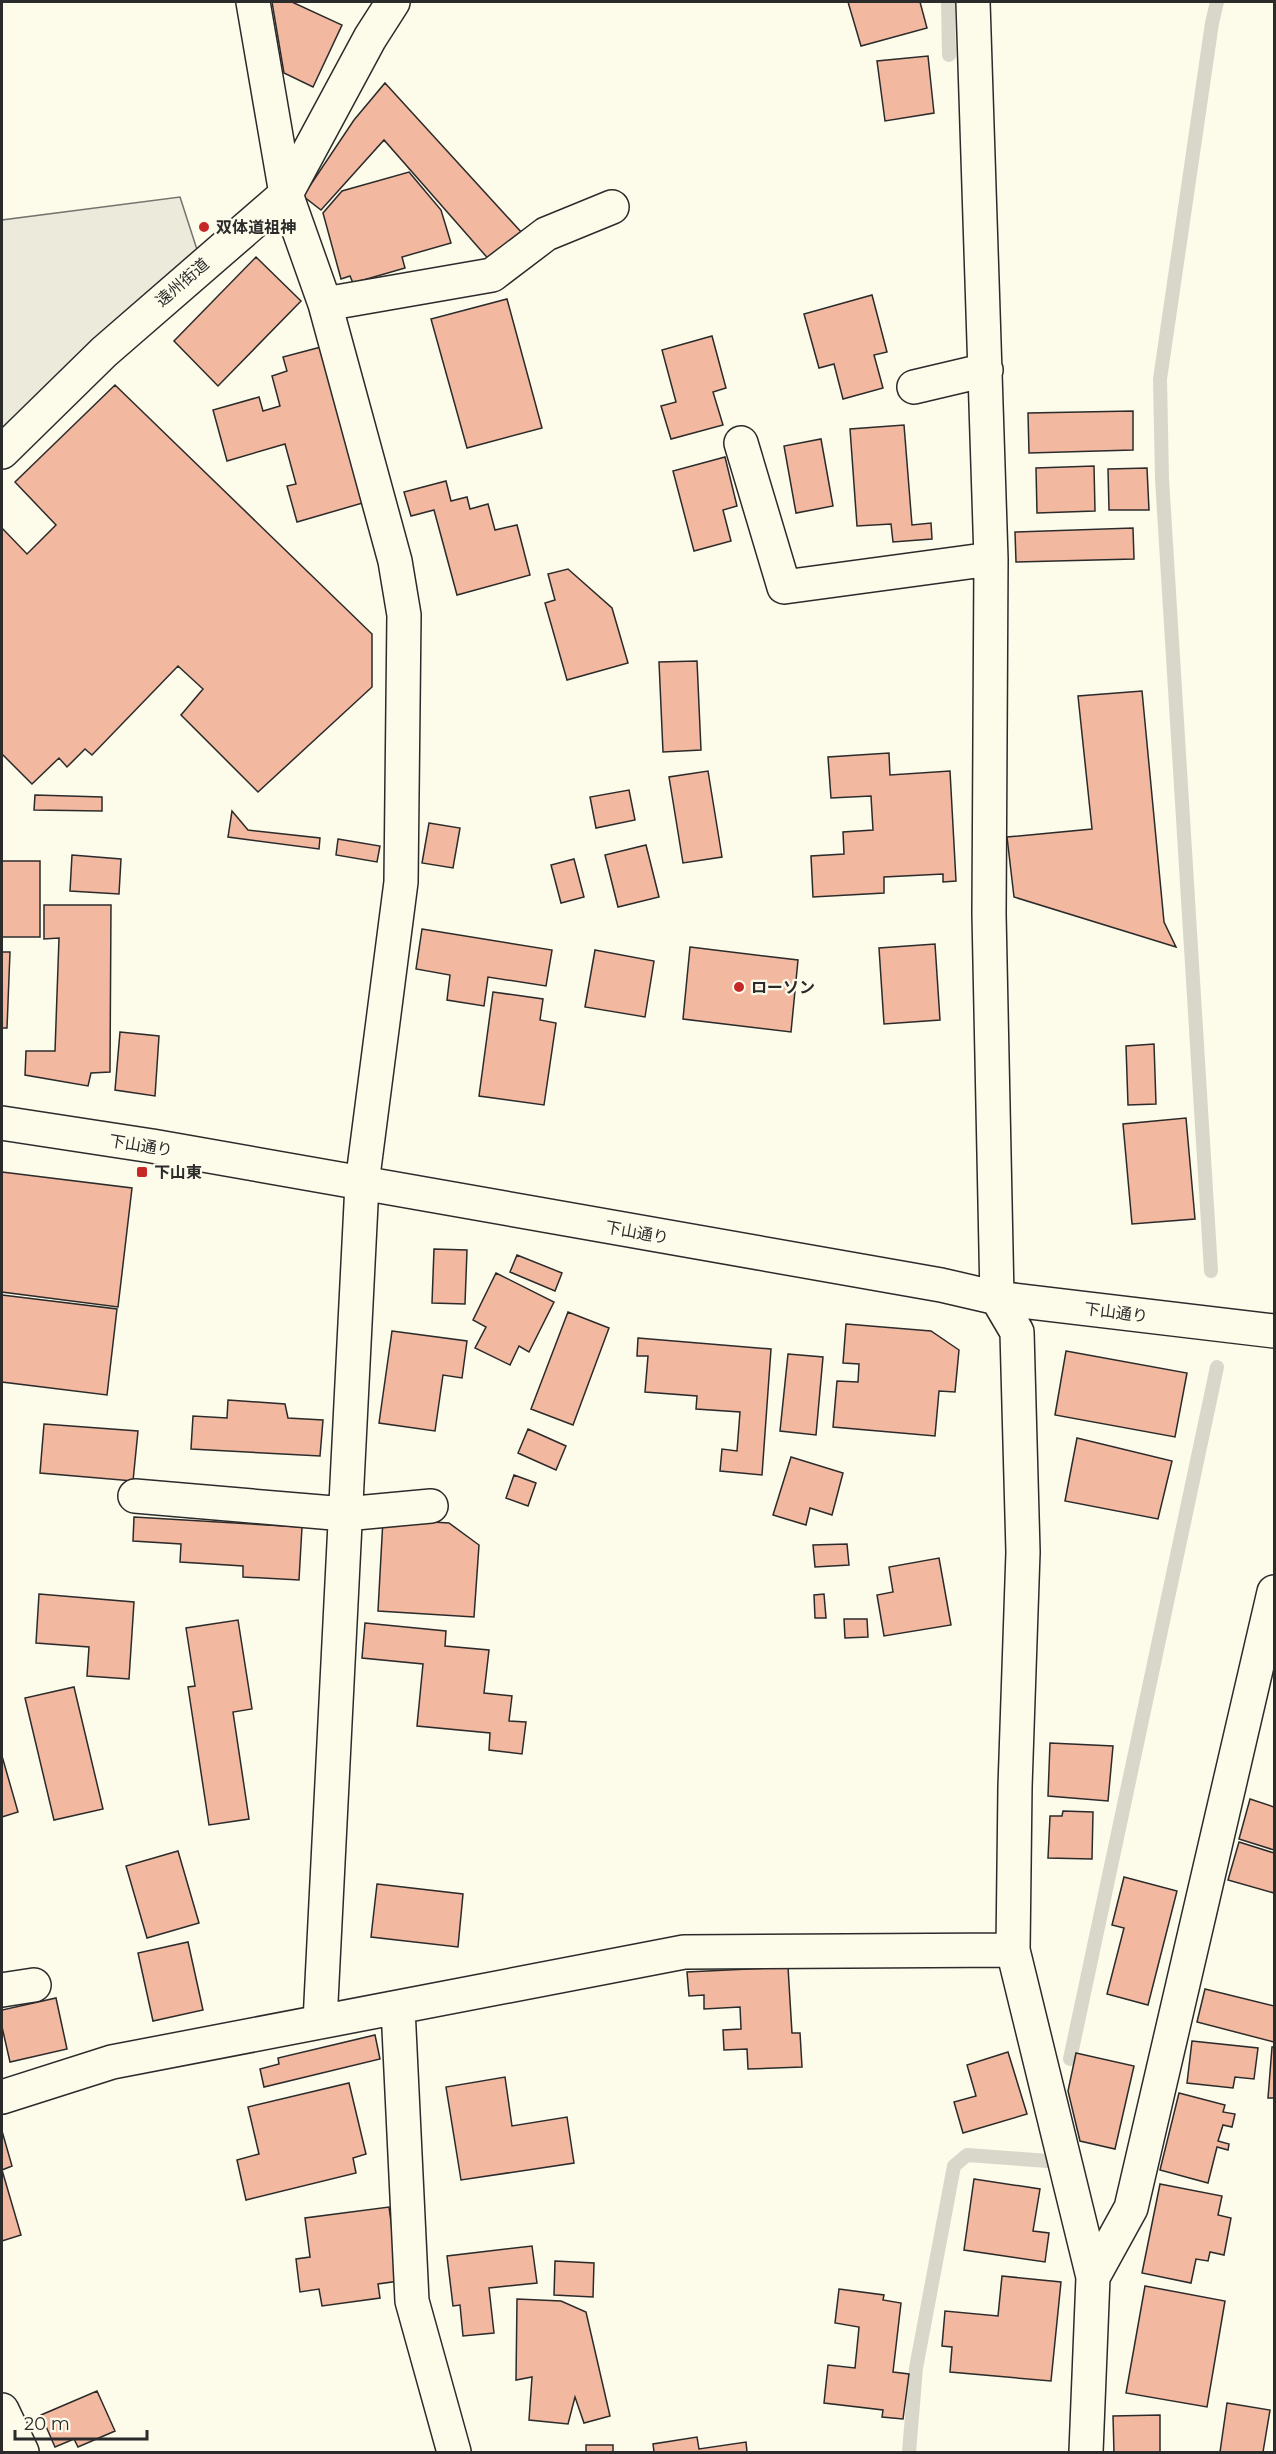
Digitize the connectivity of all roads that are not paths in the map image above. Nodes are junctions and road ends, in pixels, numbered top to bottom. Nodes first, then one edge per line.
1 (253, 2) edge
2 (393, 2) edge
3 (973, 2) edge
4 (286, 194) junction
5 (612, 207) dead end
6 (325, 304) junction
7 (986, 370) junction
8 (914, 387) dead end
9 (741, 443) dead end
10 (2, 452) edge
11 (991, 559) junction
12 (2, 1123) edge
13 (362, 1184) junction
14 (998, 1298) junction
15 (1275, 1331) edge
16 (135, 1496) dead end
17 (431, 1506) dead end
18 (345, 1514) junction
19 (1275, 1592) edge
20 (1013, 1950) junction
21 (34, 1985) dead end
22 (2, 1990) edge
23 (398, 2008) junction
24 (320, 2022) junction
25 (2, 2097) edge
26 (1093, 2277) junction
27 (2, 2410) edge
28 (22, 2452) edge
29 (454, 2452) edge
30 (1086, 2452) edge

1 - 4 street
2 - 4 street, 遠州街道
3 - 7 street
4 - 6 street
4 - 10 street, 遠州街道
5 - 6 street
6 - 13 street
7 - 8 street
7 - 11 street
9 - 11 street
11 - 14 street
12 - 13 street, 下山通り
13 - 14 street, 下山通り
13 - 18 street
14 - 15 street, 下山通り
14 - 20 street
16 - 18 street
17 - 18 street
18 - 24 street
19 - 26 street
20 - 23 street
20 - 26 street
21 - 22 street
23 - 24 street
23 - 29 street
24 - 25 street
26 - 30 street
27 - 28 street

